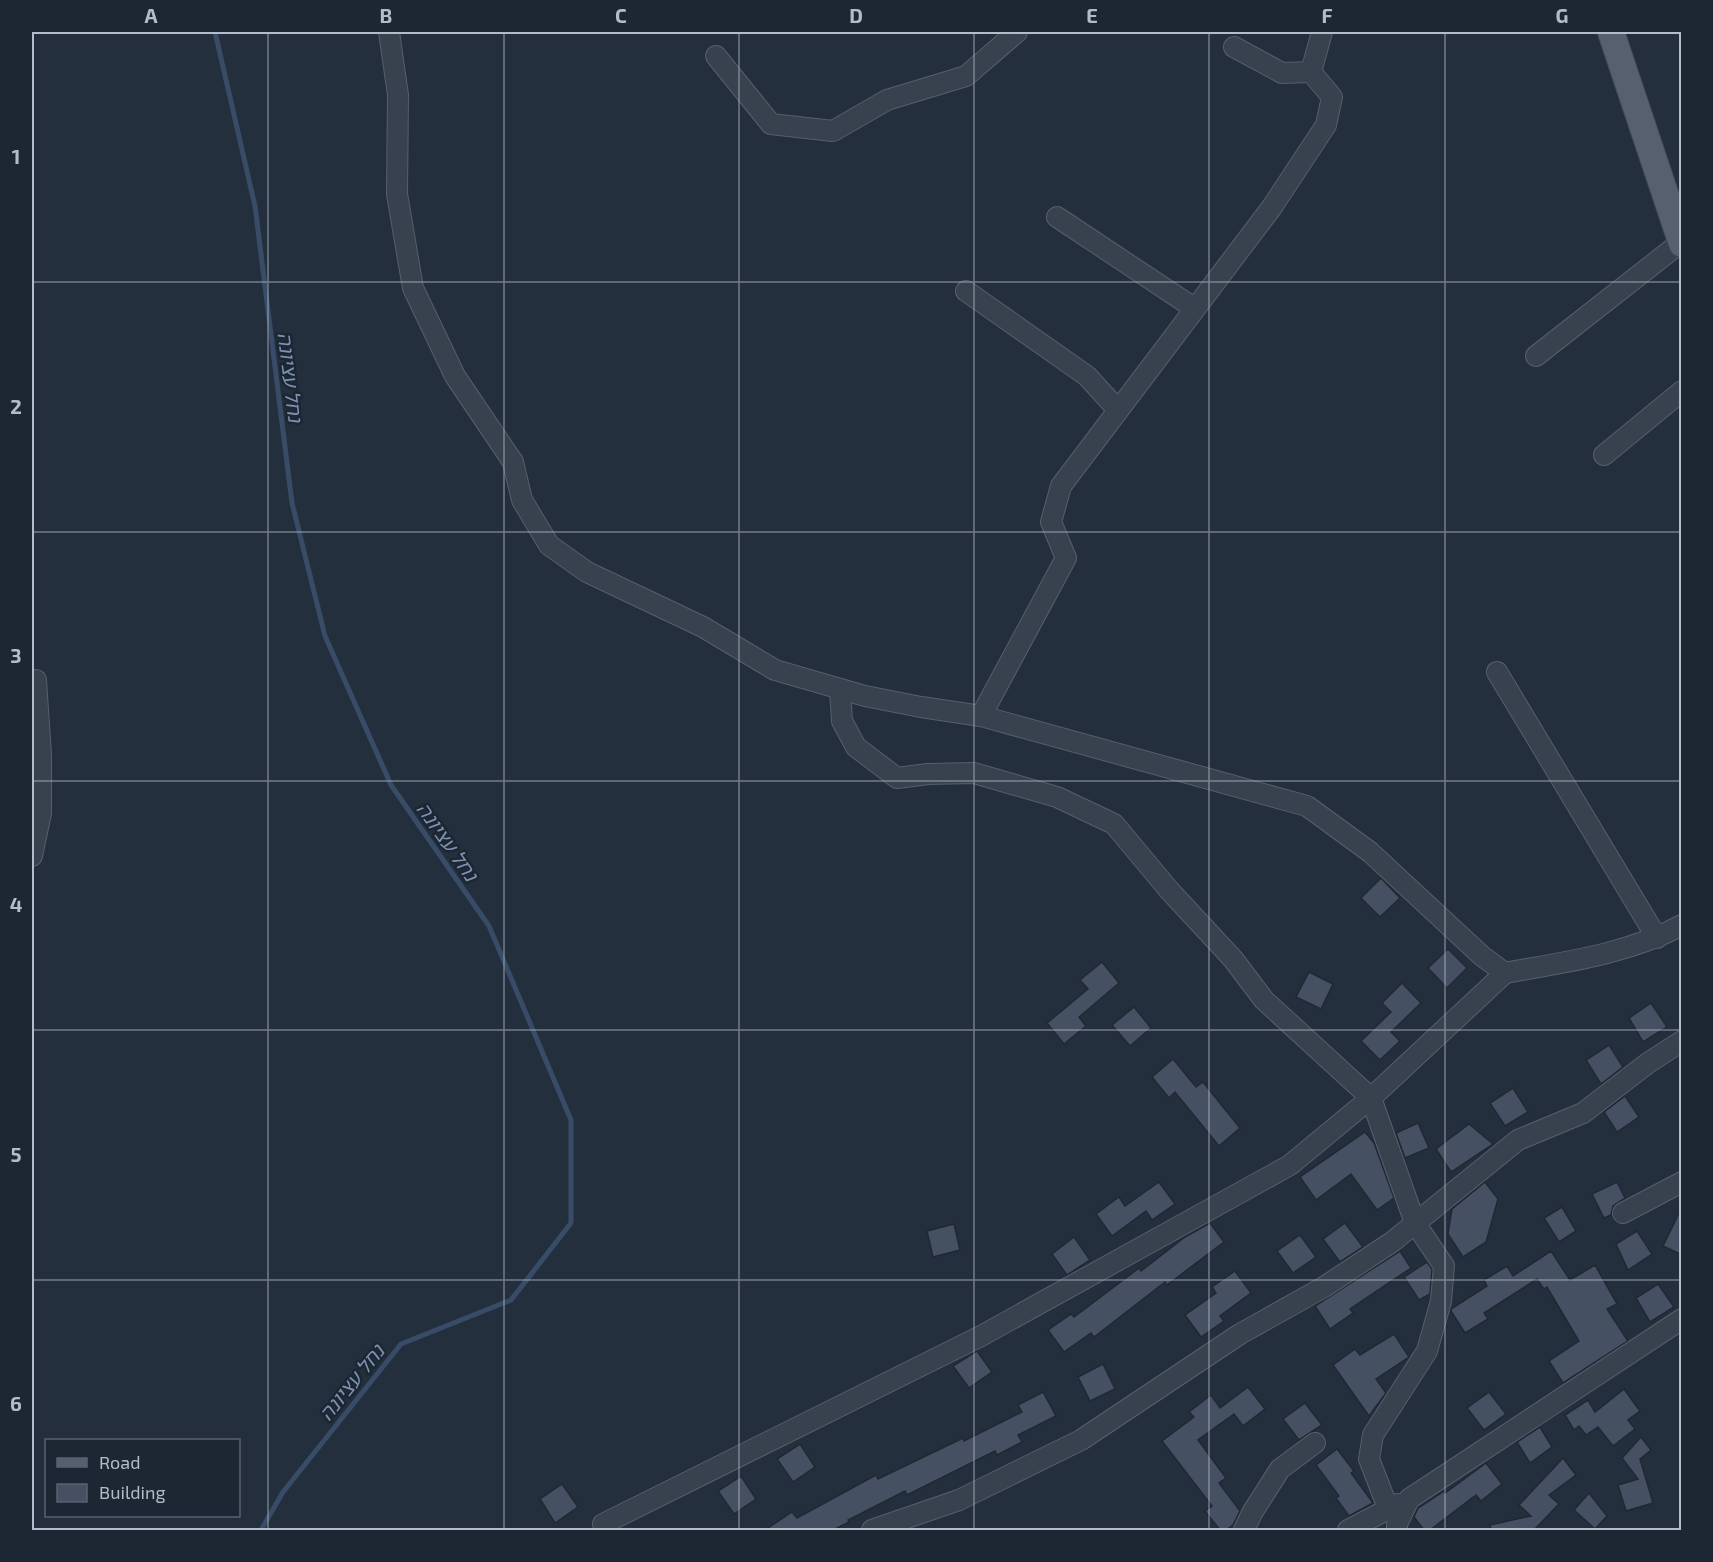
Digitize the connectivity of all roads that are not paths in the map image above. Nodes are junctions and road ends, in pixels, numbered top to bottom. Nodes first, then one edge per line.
1 (388, 32) edge
2 (1017, 32) edge
3 (1322, 32) edge
4 (1611, 32) edge
5 (1234, 47) dead end
6 (716, 56) dead end
7 (1311, 72) junction
8 (1057, 217) dead end
9 (1681, 243) edge
10 (966, 291) dead end
11 (1194, 308) junction
12 (1536, 356) dead end
13 (1682, 391) edge
14 (1118, 410) junction
15 (1604, 455) dead end
16 (1497, 672) dead end
17 (36, 680) dead end
18 (840, 690) junction
19 (981, 716) junction
20 (32, 856) edge
21 (1682, 926) edge
22 (1657, 938) junction
23 (1505, 973) junction
24 (1682, 1041) edge
25 (1371, 1098) junction
26 (1682, 1182) edge
27 (1623, 1213) dead end
28 (1415, 1223) junction
29 (1682, 1319) edge
30 (1315, 1443) dead end
31 (1409, 1499) junction
32 (1388, 1508) junction
33 (603, 1524) dead end
34 (872, 1530) edge
35 (1244, 1530) edge
36 (1348, 1530) edge
37 (1397, 1530) edge

1 - 18 street
2 - 6 street
3 - 7 street
4 - 9 main road
5 - 7 street
7 - 11 street
8 - 11 street
9 - 12 street
10 - 14 street
11 - 14 street
13 - 15 street
14 - 19 street
16 - 22 street
17 - 20 street
18 - 19 street
18 - 25 street
19 - 23 street
21 - 22 street
22 - 23 street
23 - 25 street
24 - 28 street
25 - 28 street
25 - 33 street
26 - 27 street
28 - 32 street
28 - 34 street
29 - 31 street
30 - 35 street
31 - 32 street
31 - 37 street
32 - 36 street

